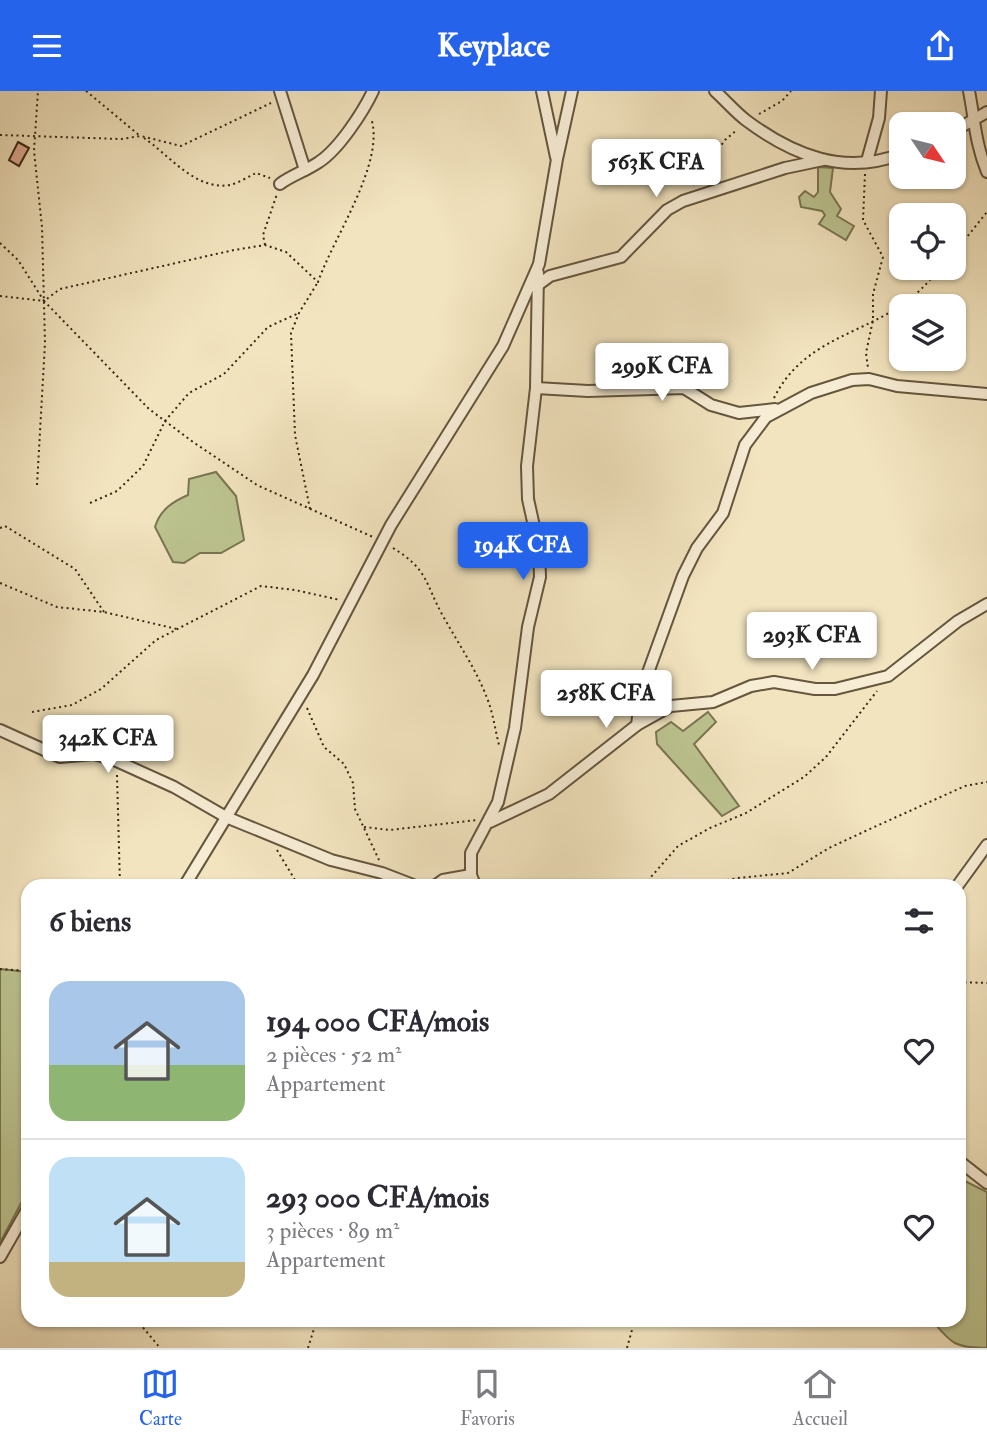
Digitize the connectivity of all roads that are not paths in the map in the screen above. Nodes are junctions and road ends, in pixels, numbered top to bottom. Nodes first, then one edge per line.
1 (373, 91) edge
2 (542, 91) edge
3 (572, 91) edge
4 (715, 91) edge
5 (881, 91) edge
6 (970, 91) edge
7 (282, 94) edge
8 (987, 112) edge
9 (975, 120) junction
10 (966, 125) edge
11 (889, 156) edge
12 (556, 159) junction
13 (823, 160) junction
14 (867, 161) junction
15 (304, 170) junction
16 (987, 172) edge
17 (280, 184) road end
18 (539, 264) junction
19 (538, 283) junction
20 (525, 298) junction
21 (536, 388) junction
22 (987, 394) edge
23 (779, 408) junction
24 (987, 604) edge
25 (637, 725) junction
26 (0, 730) edge
27 (226, 817) junction
28 (490, 822) junction
29 (987, 845) edge
30 (189, 879) edge
31 (397, 879) edge
32 (473, 879) edge
33 (962, 879) edge
34 (966, 1166) edge
35 (987, 1183) edge
36 (21, 1221) edge
37 (0, 1257) edge

1 - 15 street
2 - 12 street
3 - 12 street
4 - 13 street
5 - 14 street
6 - 9 street
7 - 15 street
8 - 9 street
9 - 10 street
9 - 16 street
11 - 14 street
12 - 18 street
13 - 14 street
13 - 19 street
15 - 17 street
18 - 19 street
18 - 20 street
19 - 20 street
19 - 21 street
20 - 27 street
21 - 23 street
21 - 28 street
22 - 23 street
23 - 25 street
24 - 25 street
25 - 28 street
26 - 27 street
27 - 30 street
27 - 31 street
28 - 32 street
29 - 33 street
34 - 35 street
36 - 37 street

